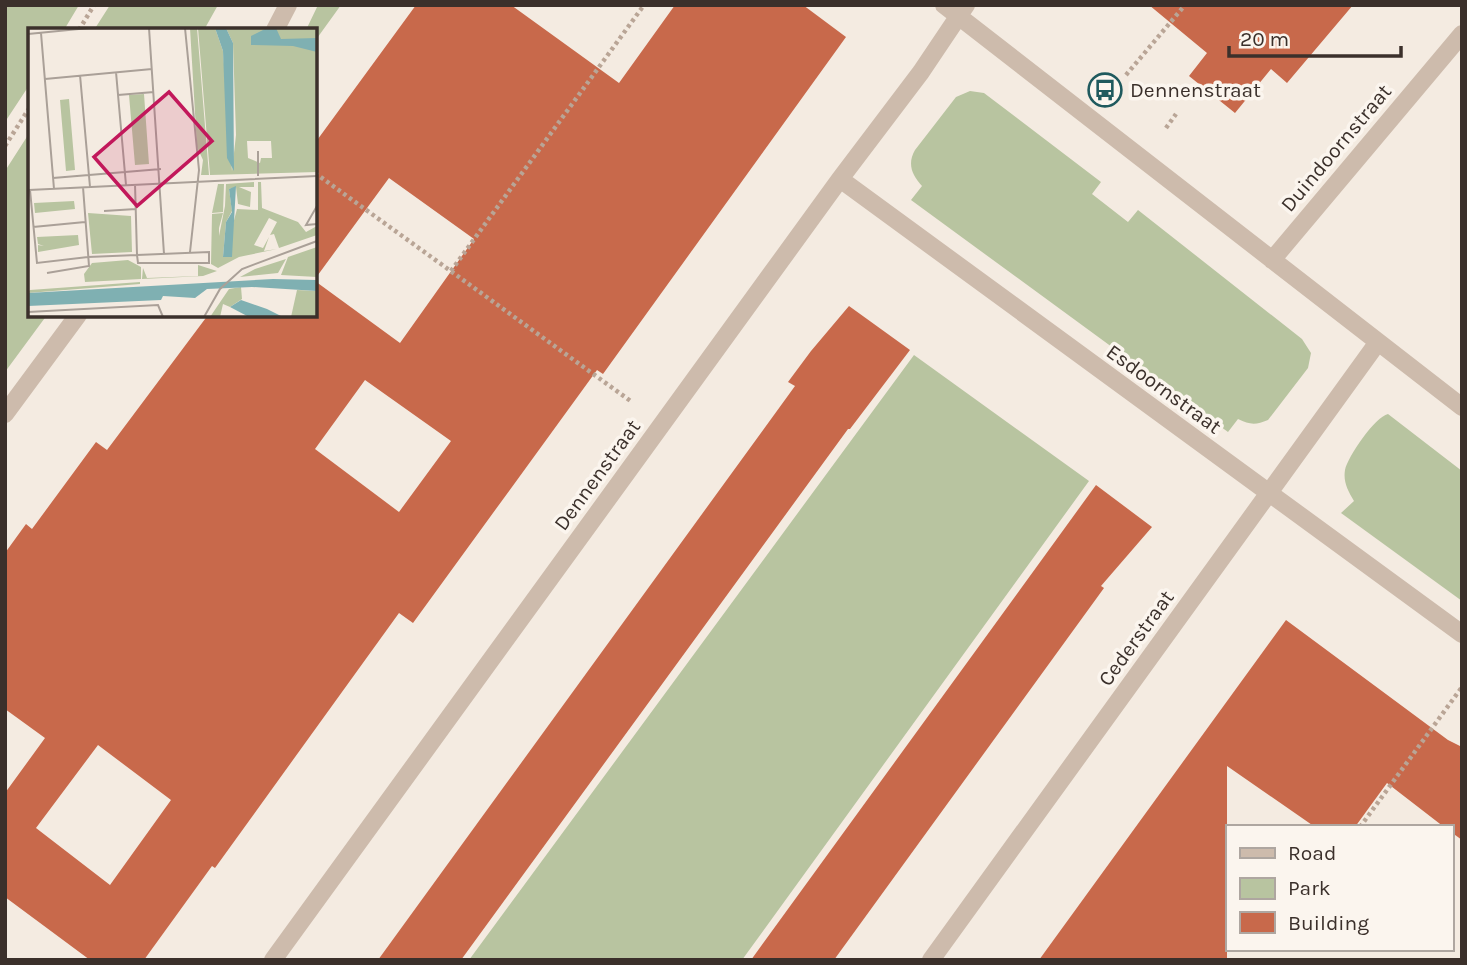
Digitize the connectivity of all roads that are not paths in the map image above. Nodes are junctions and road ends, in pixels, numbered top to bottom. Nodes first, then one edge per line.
1 (288, 5) edge
2 (956, 9) edge
3 (276, 28) edge
4 (1462, 34) edge
5 (840, 179) junction
6 (1272, 260) junction
7 (77, 317) edge
8 (1378, 342) junction
9 (1462, 407) edge
10 (5, 414) edge
11 (1269, 494) junction
12 (1462, 634) edge
13 (273, 960) edge
14 (930, 960) edge

1 - 3 street
2 - 5 street, Dennenstraat
2 - 6 street
4 - 6 street, Duindoornstraat
5 - 11 street, Esdoornstraat
5 - 13 street, Dennenstraat
6 - 8 street
7 - 10 street
8 - 9 street
8 - 11 street, Cederstraat
11 - 12 street, Esdoornstraat
11 - 14 street, Cederstraat

